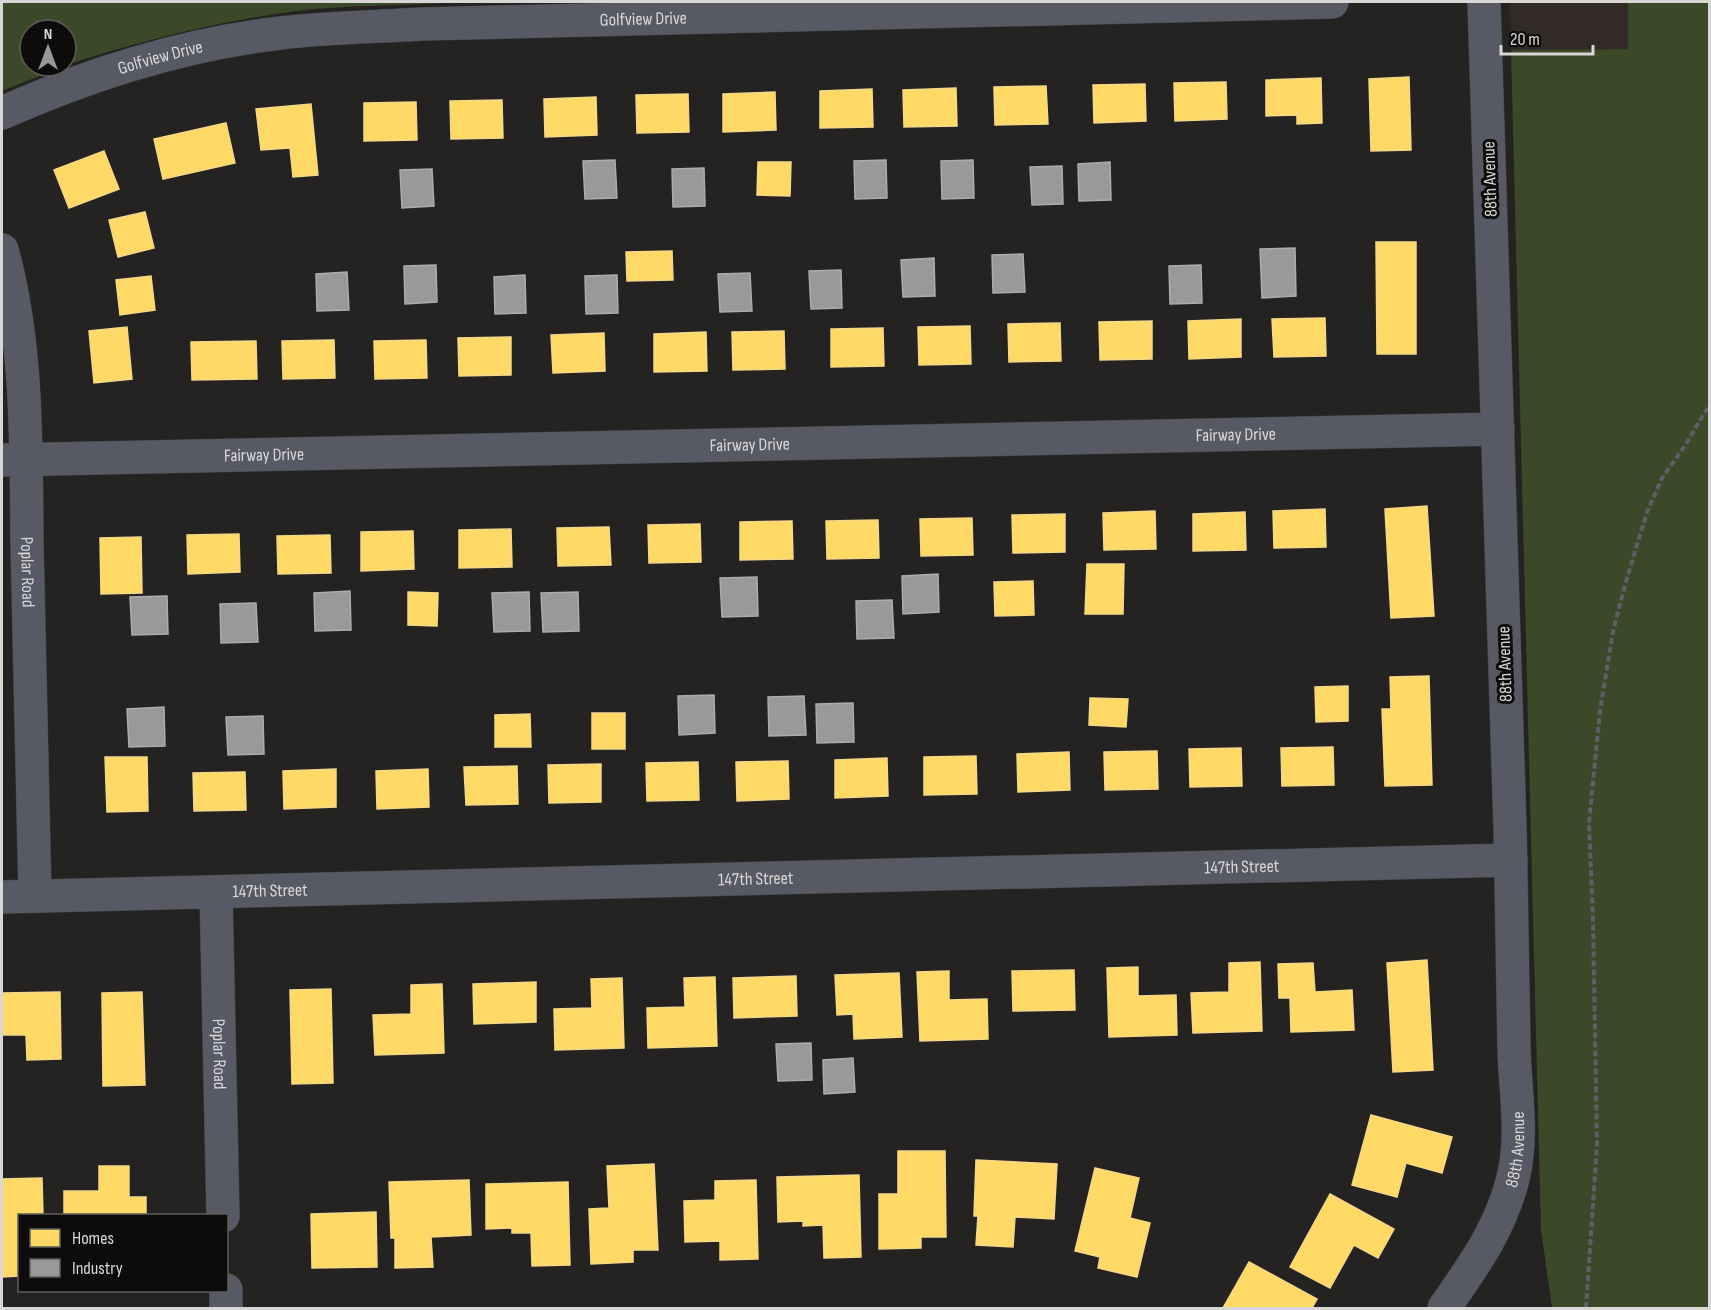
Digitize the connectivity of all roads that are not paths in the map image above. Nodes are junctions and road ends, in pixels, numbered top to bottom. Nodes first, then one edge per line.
1 (1332, 2) edge
2 (1484, 2) edge
3 (2, 113) edge
4 (2, 250) edge
5 (1498, 429) junction
6 (14, 460) edge
7 (1511, 860) junction
8 (216, 892) junction
9 (34, 896) junction
10 (2, 897) edge
11 (223, 1214) edge
12 (226, 1292) edge
13 (226, 1308) edge
14 (1444, 1308) edge

1 - 3 street, Golfview Drive
2 - 5 street, 88th Avenue
4 - 6 street, Poplar Road
5 - 6 street, Fairway Drive
5 - 7 street, 88th Avenue
6 - 9 street, Poplar Road
7 - 8 street, 147th Street
7 - 14 street, 88th Avenue
8 - 9 street, 147th Street
8 - 11 street, Poplar Road
9 - 10 street, 147th Street
12 - 13 street

